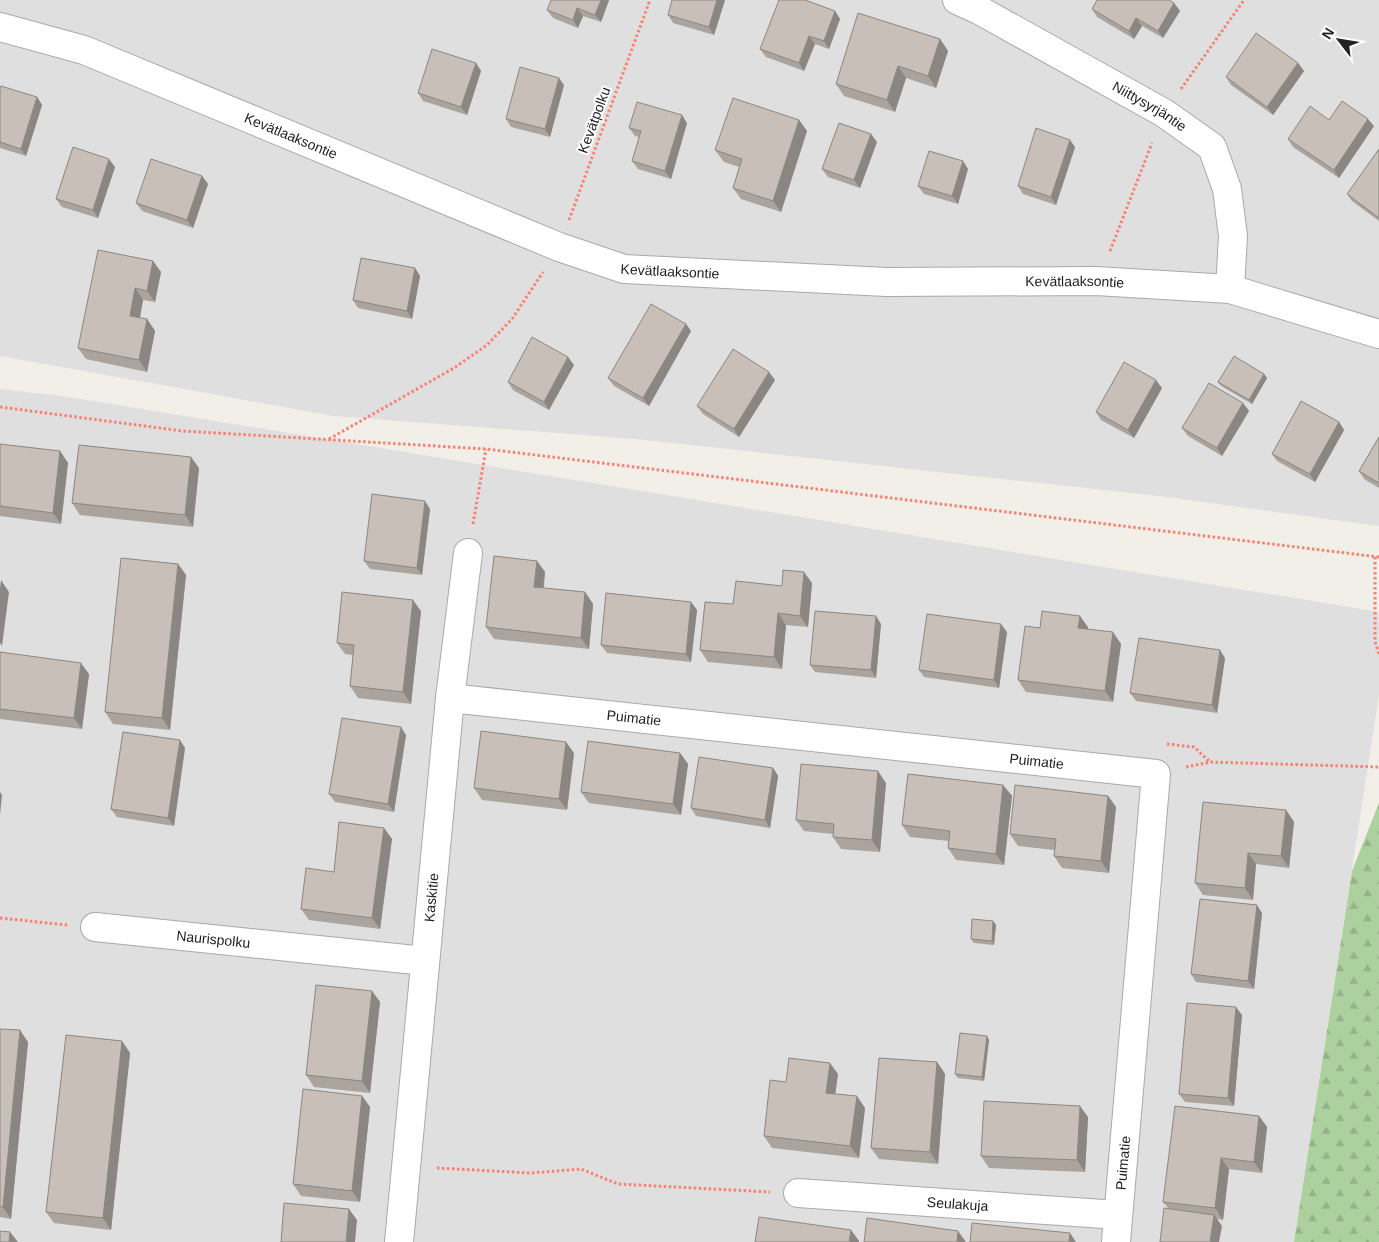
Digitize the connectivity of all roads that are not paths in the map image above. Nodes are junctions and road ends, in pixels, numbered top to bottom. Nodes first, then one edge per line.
1 (957, 0) edge
2 (0, 27) edge
3 (1230, 289) junction
4 (1379, 334) edge
5 (468, 554) road end
6 (450, 698) junction
7 (95, 927) road end
8 (425, 961) junction
9 (798, 1193) road end
10 (1118, 1215) junction
11 (399, 1242) edge
12 (1116, 1242) edge

1 - 3 street, Niittysyrjäntie
2 - 3 street, Kevätlaaksontie
3 - 4 street, Kevätlaaksontie
5 - 6 street, Kaskitie
6 - 8 street, Kaskitie
6 - 10 street, Puimatie
7 - 8 street, Naurispolku
8 - 11 street, Kaskitie
9 - 10 street, Seulakuja
10 - 12 street, Puimatie

